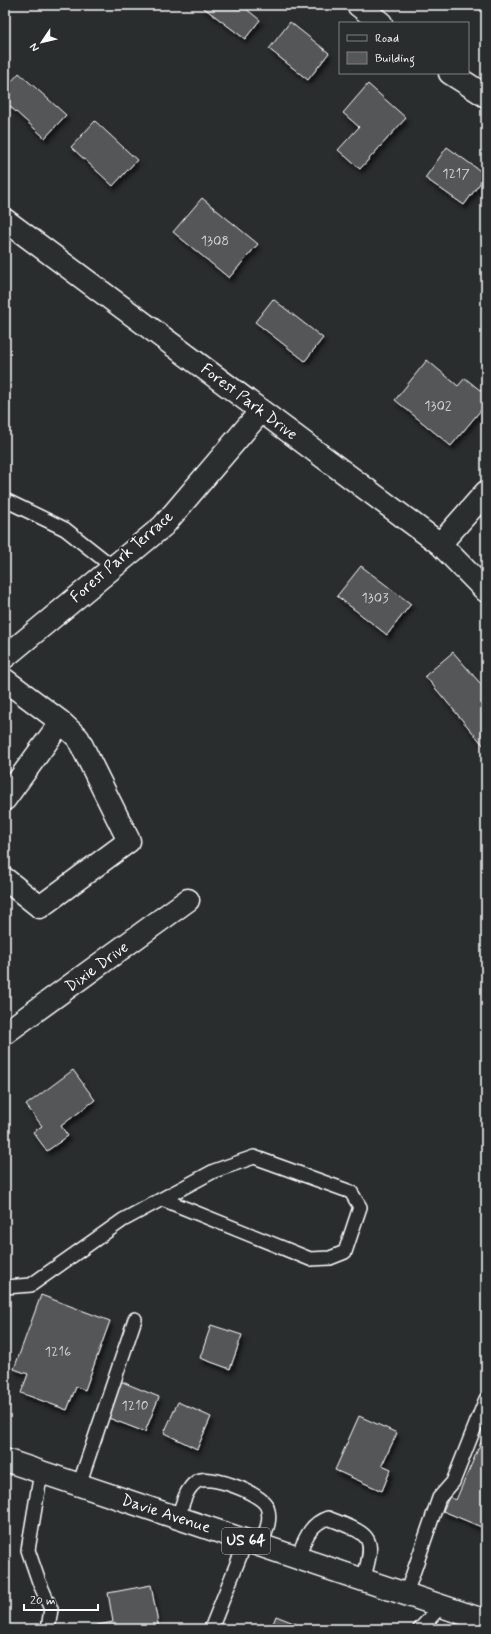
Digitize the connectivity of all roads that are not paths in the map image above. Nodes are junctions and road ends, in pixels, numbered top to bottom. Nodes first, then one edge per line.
1 (358, 5) edge
2 (380, 22) edge
3 (452, 74) edge
4 (486, 96) edge
5 (5, 220) edge
6 (261, 411) junction
7 (486, 492) edge
8 (5, 500) edge
9 (440, 544) junction
10 (113, 567) junction
11 (486, 591) edge
12 (5, 656) edge
13 (5, 680) edge
14 (61, 722) junction
15 (5, 799) edge
16 (5, 879) edge
17 (188, 900) dead end
18 (5, 1033) edge
19 (162, 1199) junction
20 (6, 1289) edge
21 (135, 1319) dead end
22 (486, 1399) edge
23 (5, 1460) edge
24 (41, 1472) junction
25 (79, 1485) junction
26 (178, 1518) junction
27 (253, 1543) junction
28 (297, 1558) junction
29 (363, 1580) junction
30 (406, 1594) junction
31 (441, 1606) junction
32 (486, 1621) edge
33 (48, 1629) edge
34 (211, 1629) edge
35 (420, 1629) edge

1 - 2 street
3 - 4 street
5 - 6 street, Forest Park Drive
6 - 9 street, Forest Park Drive
6 - 10 street, Forest Park Terrace
7 - 9 street
8 - 10 lane
9 - 11 street, Forest Park Drive
10 - 12 street, Forest Park Terrace
13 - 14 street
14 - 15 street
14 - 16 street
17 - 18 street, Dixie Drive
19 - 19 lane
19 - 20 lane
21 - 25 lane
22 - 30 lane
23 - 24 street, Davie Avenue / US 64
24 - 25 street, Davie Avenue / US 64
24 - 33 lane
25 - 26 street, Davie Avenue / US 64
26 - 27 street, Davie Avenue / US 64
26 - 27 lane
27 - 28 street, Davie Avenue / US 64
27 - 34 lane
28 - 29 street, Davie Avenue / US 64
28 - 29 lane
29 - 30 street, Davie Avenue / US 64
30 - 31 street, Davie Avenue / US 64
31 - 32 street, Davie Avenue / US 64
31 - 35 lane

